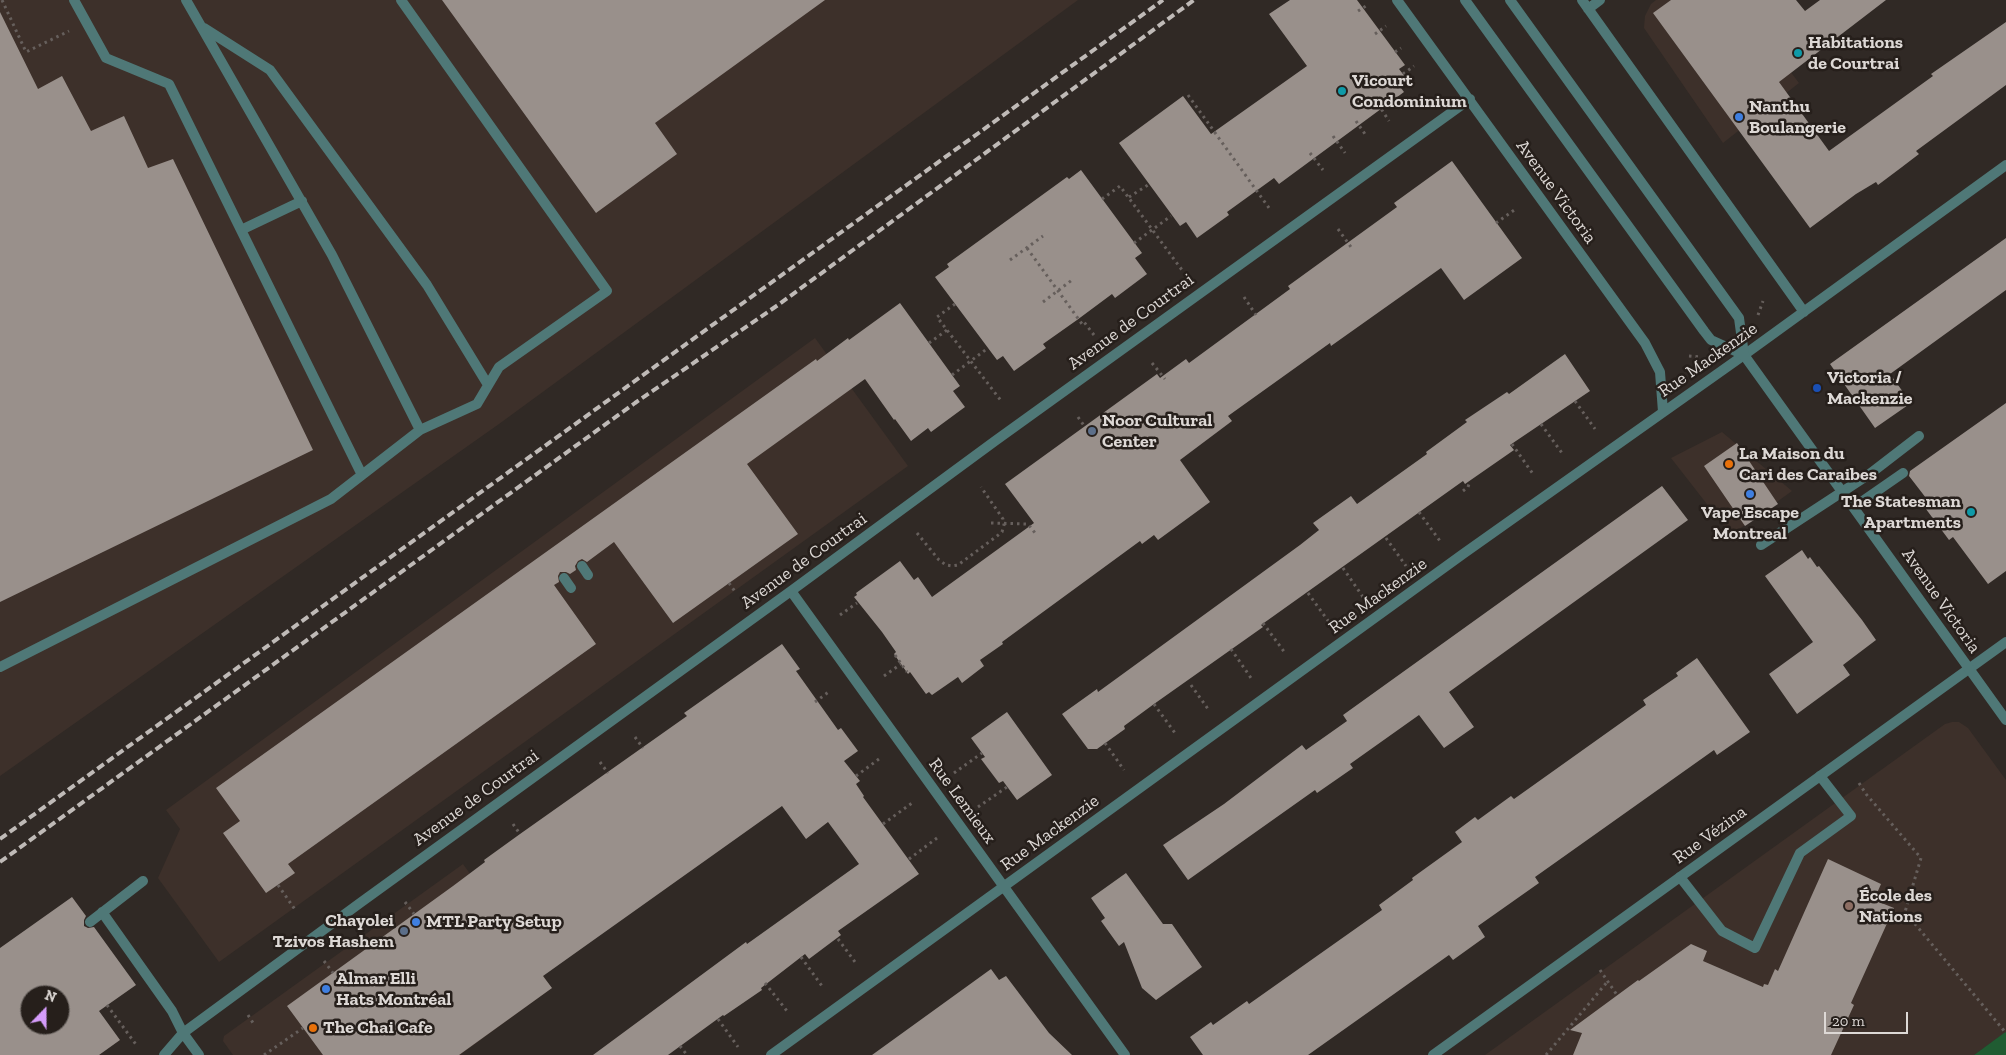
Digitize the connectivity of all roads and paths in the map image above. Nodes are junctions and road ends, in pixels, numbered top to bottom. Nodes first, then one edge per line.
1 (2, 0) edge
2 (74, 0) edge
3 (186, 0) edge
4 (401, 0) edge
5 (1397, 0) edge
6 (1466, 0) edge
7 (1510, 0) edge
8 (1582, 0) edge
9 (1600, 0) edge
10 (1369, 4) dead end
11 (1588, 9) junction
12 (1358, 11) dead end
13 (87, 23) junction
14 (1386, 26) dead end
15 (203, 28) junction
16 (1375, 34) dead end
17 (1401, 48) dead end
18 (1395, 52) dead end
19 (1414, 66) dead end
20 (1403, 74) dead end
21 (1188, 96) dead end
22 (1470, 99) junction
23 (1378, 104) dead end
24 (1356, 121) dead end
25 (1389, 121) dead end
26 (1333, 136) dead end
27 (1367, 138) dead end
28 (1310, 152) dead end
29 (1345, 153) dead end
30 (2006, 165) edge
31 (1323, 170) dead end
32 (1148, 185) dead end
33 (1129, 198) junction
34 (1102, 199) dead end
35 (302, 201) junction
36 (1269, 208) dead end
37 (1517, 208) dead end
38 (1171, 216) dead end
39 (1496, 223) dead end
40 (1152, 229) junction
41 (1338, 229) dead end
42 (241, 230) junction
43 (1043, 236) dead end
44 (1134, 243) dead end
45 (1350, 247) dead end
46 (1027, 248) junction
47 (1010, 260) dead end
48 (1182, 270) dead end
49 (1072, 280) dead end
50 (1058, 291) junction
51 (1244, 297) dead end
52 (1043, 302) dead end
53 (955, 304) dead end
54 (1804, 312) junction
55 (1256, 315) dead end
56 (947, 330) junction
57 (1094, 335) dead end
58 (929, 343) dead end
59 (988, 348) dead end
60 (1744, 355) junction
61 (970, 361) junction
62 (1152, 363) dead end
63 (952, 375) dead end
64 (1165, 379) dead end
65 (488, 385) junction
66 (1575, 401) dead end
67 (1002, 402) dead end
68 (1662, 412) junction
69 (1078, 417) dead end
70 (1541, 424) dead end
71 (1085, 427) dead end
72 (1595, 429) dead end
73 (420, 430) junction
74 (1919, 436) dead end
75 (1512, 444) dead end
76 (1562, 453) dead end
77 (1903, 473) dead end
78 (1533, 474) dead end
79 (362, 475) junction
80 (1470, 481) dead end
81 (980, 487) dead end
82 (1462, 491) dead end
83 (1842, 491) junction
84 (1854, 507) junction
85 (1419, 512) dead end
86 (991, 523) dead end
87 (1004, 524) junction
88 (1035, 532) dead end
89 (917, 533) dead end
90 (1386, 538) dead end
91 (1440, 541) dead end
92 (1761, 545) dead end
93 (582, 566) dead end
94 (1406, 566) dead end
95 (1343, 568) dead end
96 (588, 575) dead end
97 (564, 578) dead end
98 (729, 583) dead end
99 (572, 588) dead end
100 (791, 591) junction
101 (736, 593) dead end
102 (1308, 593) dead end
103 (1363, 597) dead end
104 (857, 603) dead end
105 (840, 616) dead end
106 (1329, 622) dead end
107 (1264, 623) dead end
108 (2006, 642) edge
109 (1232, 650) dead end
110 (1285, 653) dead end
111 (894, 655) dead end
112 (901, 664) junction
113 (0, 667) edge
114 (1969, 669) junction
115 (907, 672) dead end
116 (884, 676) dead end
117 (1252, 678) dead end
118 (1191, 685) dead end
119 (830, 691) dead end
120 (815, 702) dead end
121 (1154, 704) dead end
122 (1208, 709) dead end
123 (2006, 720) edge
124 (1174, 733) dead end
125 (636, 737) dead end
126 (1105, 743) dead end
127 (643, 748) dead end
128 (982, 753) dead end
129 (879, 759) dead end
130 (600, 762) dead end
131 (1124, 770) dead end
132 (608, 773) dead end
133 (954, 773) dead end
134 (856, 776) dead end
135 (1820, 776) junction
136 (1859, 783) dead end
137 (1007, 787) dead end
138 (912, 803) dead end
139 (978, 807) dead end
140 (513, 824) dead end
141 (883, 824) dead end
142 (520, 834) dead end
143 (937, 838) dead end
144 (909, 859) dead end
145 (1680, 877) junction
146 (143, 882) dead end
147 (278, 885) dead end
148 (1004, 887) junction
149 (405, 902) dead end
150 (296, 911) dead end
151 (102, 912) junction
152 (414, 914) dead end
153 (90, 922) dead end
154 (838, 939) dead end
155 (801, 957) dead end
156 (324, 960) dead end
157 (855, 962) dead end
158 (1600, 970) dead end
159 (333, 973) dead end
160 (1608, 981) junction
161 (765, 983) dead end
162 (822, 986) dead end
163 (1617, 995) dead end
164 (107, 1006) dead end
165 (787, 1012) dead end
166 (248, 1015) dead end
167 (718, 1019) dead end
168 (255, 1026) dead end
169 (303, 1028) dead end
170 (183, 1033) junction
171 (2006, 1033) edge
172 (137, 1046) dead end
173 (680, 1046) dead end
174 (738, 1047) dead end
175 (164, 1055) edge
176 (198, 1055) edge
177 (264, 1055) edge
178 (687, 1055) edge
179 (771, 1055) edge
180 (1125, 1055) edge
181 (1433, 1055) edge
182 (1546, 1055) edge

1 - 13 path
2 - 13 street
3 - 15 street
4 - 65 street
5 - 22 street, Avenue Victoria
6 - 60 street
7 - 60 street, Avenue Victoria
8 - 11 street
9 - 11 street
10 - 12 path
11 - 54 street
13 - 42 street
14 - 16 path
15 - 35 street
15 - 65 street
17 - 18 path
19 - 20 path
21 - 36 path
22 - 68 street, Avenue Victoria
22 - 100 street, Avenue de Courtrai
23 - 25 path
24 - 27 path
26 - 29 path
28 - 31 path
30 - 54 street, Rue Mackenzie
32 - 33 path
33 - 34 path
33 - 40 path
35 - 42 street
35 - 73 street
37 - 39 path
38 - 40 path
40 - 44 path
40 - 48 path
41 - 45 path
42 - 79 street
43 - 46 path
46 - 47 path
46 - 50 path
49 - 50 path
50 - 52 path
50 - 57 path
51 - 55 path
53 - 56 path
54 - 60 street, Rue Mackenzie
56 - 58 path
56 - 61 path
59 - 61 path
60 - 68 street, Rue Mackenzie
60 - 83 street, Avenue Victoria
61 - 63 path
61 - 67 path
62 - 64 path
65 - 73 street
66 - 72 path
68 - 148 street, Rue Mackenzie
69 - 71 path
70 - 76 path
73 - 79 street
74 - 83 street
75 - 78 path
77 - 84 street
79 - 113 street
80 - 82 path
81 - 87 path
83 - 84 street, Avenue Victoria
83 - 92 street
84 - 114 street, Avenue Victoria
85 - 91 path
86 - 87 path
87 - 88 path
87 - 89 path
90 - 94 path
93 - 96 street
95 - 103 path
97 - 99 street
98 - 101 path
100 - 148 street, Rue Lemieux
100 - 170 street, Avenue de Courtrai
102 - 106 path
104 - 105 path
107 - 110 path
108 - 114 street, Rue Vézina
109 - 117 path
111 - 112 path
112 - 115 path
112 - 116 path
114 - 123 street, Avenue Victoria
114 - 135 street, Rue Vézina
118 - 122 path
119 - 120 path
121 - 124 path
125 - 127 path
126 - 131 path
128 - 133 path
129 - 134 path
130 - 132 path
135 - 145 street, Rue Vézina
135 - 145 street
136 - 171 path
137 - 139 path
138 - 141 path
140 - 142 path
143 - 144 path
145 - 181 street, Rue Vézina
146 - 151 street
147 - 150 path
148 - 179 street, Rue Mackenzie
148 - 180 street, Rue Lemieux
149 - 152 path
151 - 153 street
151 - 170 street
154 - 157 path
155 - 162 path
156 - 159 path
158 - 160 path
160 - 163 path
160 - 182 path
161 - 165 path
164 - 172 path
166 - 168 path
167 - 174 path
169 - 177 path
170 - 175 street, Avenue de Courtrai
170 - 176 street
173 - 178 path

